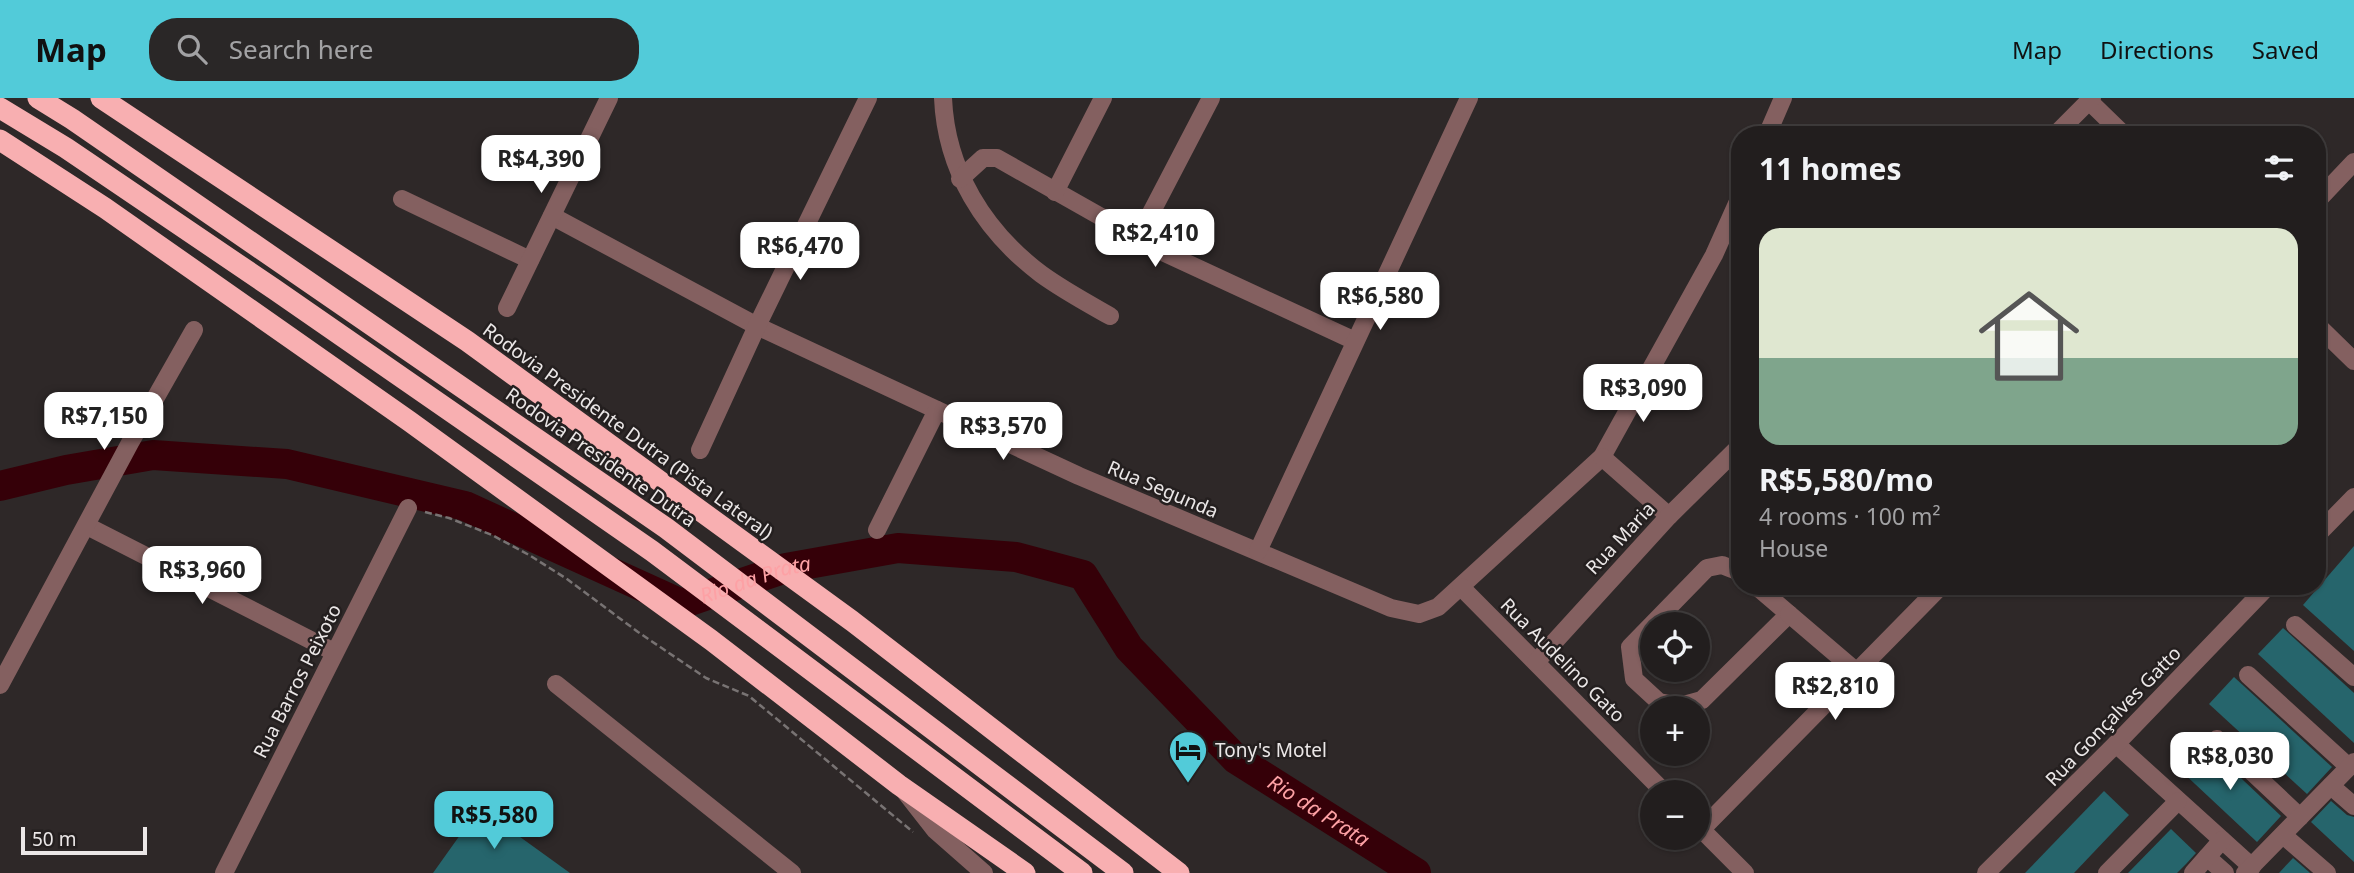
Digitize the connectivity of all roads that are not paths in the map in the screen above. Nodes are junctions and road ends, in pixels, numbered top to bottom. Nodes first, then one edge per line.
1 (38, 98) edge
2 (102, 98) edge
3 (609, 98) edge
4 (868, 98) edge
5 (943, 98) edge
6 (1103, 98) edge
7 (1211, 98) edge
8 (1469, 98) edge
9 (1783, 98) edge
10 (2090, 100) edge
11 (0, 108) edge
12 (1771, 126) edge
13 (2064, 126) edge
14 (2115, 126) edge
15 (0, 140) edge
16 (10, 150) edge
17 (2354, 162) edge
18 (960, 179) junction
19 (1055, 192) junction
20 (2326, 192) edge
21 (402, 199) dead end
22 (552, 216) junction
23 (1731, 217) edge
24 (1138, 238) junction
25 (530, 260) junction
26 (507, 308) dead end
27 (1110, 316) dead end
28 (757, 326) junction
29 (194, 330) dead end
30 (2326, 334) edge
31 (1355, 341) junction
32 (2354, 361) edge
33 (937, 410) junction
34 (700, 450) dead end
35 (1731, 455) edge
36 (1602, 457) junction
37 (2354, 497) edge
38 (408, 508) road end
39 (1668, 516) junction
40 (87, 526) junction
41 (2326, 526) edge
42 (877, 530) dead end
43 (1258, 551) junction
44 (1731, 568) edge
45 (1461, 587) junction
46 (1767, 595) edge
47 (1932, 595) edge
48 (2259, 595) edge
49 (1789, 614) junction
50 (2295, 625) dead end
51 (334, 652) junction
52 (1535, 662) junction
53 (1857, 672) junction
54 (2248, 676) dead end
55 (2354, 677) edge
56 (556, 684) dead end
57 (0, 685) edge
58 (2217, 739) dead end
59 (2116, 744) junction
60 (2351, 765) edge
61 (1652, 780) edge
62 (899, 785) junction
63 (2331, 786) junction
64 (2178, 801) junction
65 (2354, 806) edge
66 (2300, 817) junction
67 (1710, 818) edge
68 (2283, 835) junction
69 (1710, 838) edge
70 (2222, 840) junction
71 (2207, 857) junction
72 (2248, 870) edge
73 (224, 873) edge
74 (792, 873) edge
75 (984, 873) edge
76 (1025, 873) edge
77 (1082, 873) edge
78 (1123, 873) edge
79 (1179, 873) edge
80 (1745, 873) edge
81 (1986, 873) edge
82 (2107, 873) edge
83 (2193, 873) edge
84 (2225, 873) edge
85 (2327, 873) edge

1 - 78 highway, Rodovia Presidente Dutra
2 - 79 highway, Rodovia Presidente Dutra (Pista Lateral)
3 - 22 street
4 - 28 street
5 - 18 street
6 - 19 street
7 - 24 street
8 - 31 street
9 - 12 street
10 - 13 street
10 - 14 street
11 - 77 highway
15 - 16 highway
16 - 62 highway
17 - 20 street
18 - 19 street
18 - 27 street
19 - 24 street
21 - 25 street
22 - 25 street
22 - 28 street, Rua Segunda
23 - 36 street, Rua Segunda
24 - 31 street
25 - 26 street
28 - 33 street, Rua Segunda
28 - 34 street
29 - 40 street
30 - 32 street
31 - 43 street
33 - 42 street
33 - 43 street, Rua Segunda
35 - 39 street, Rua Maria
36 - 39 street
36 - 45 street, Rua Segunda
37 - 41 street
38 - 51 street, Rua Barros Peixoto
39 - 52 street, Rua Maria
40 - 51 street
40 - 57 street
43 - 45 street, Rua Segunda
44 - 49 street
45 - 52 street, Rua Audelino Gato
46 - 49 street
47 - 53 street
48 - 59 street, Rua Gonçalves Gatto
49 - 53 street
50 - 55 street
51 - 73 street, Rua Barros Peixoto
52 - 61 street, Rua Audelino Gato
53 - 67 street
54 - 60 street
56 - 74 street
58 - 66 street
59 - 64 street
59 - 81 street, Rua Gonçalves Gatto
60 - 63 street
62 - 75 street
62 - 76 highway
63 - 65 street
63 - 66 street
64 - 70 street
64 - 82 street
66 - 68 street
68 - 72 street
68 - 85 street
69 - 80 street
70 - 71 street
70 - 72 street
71 - 83 street
71 - 84 street

